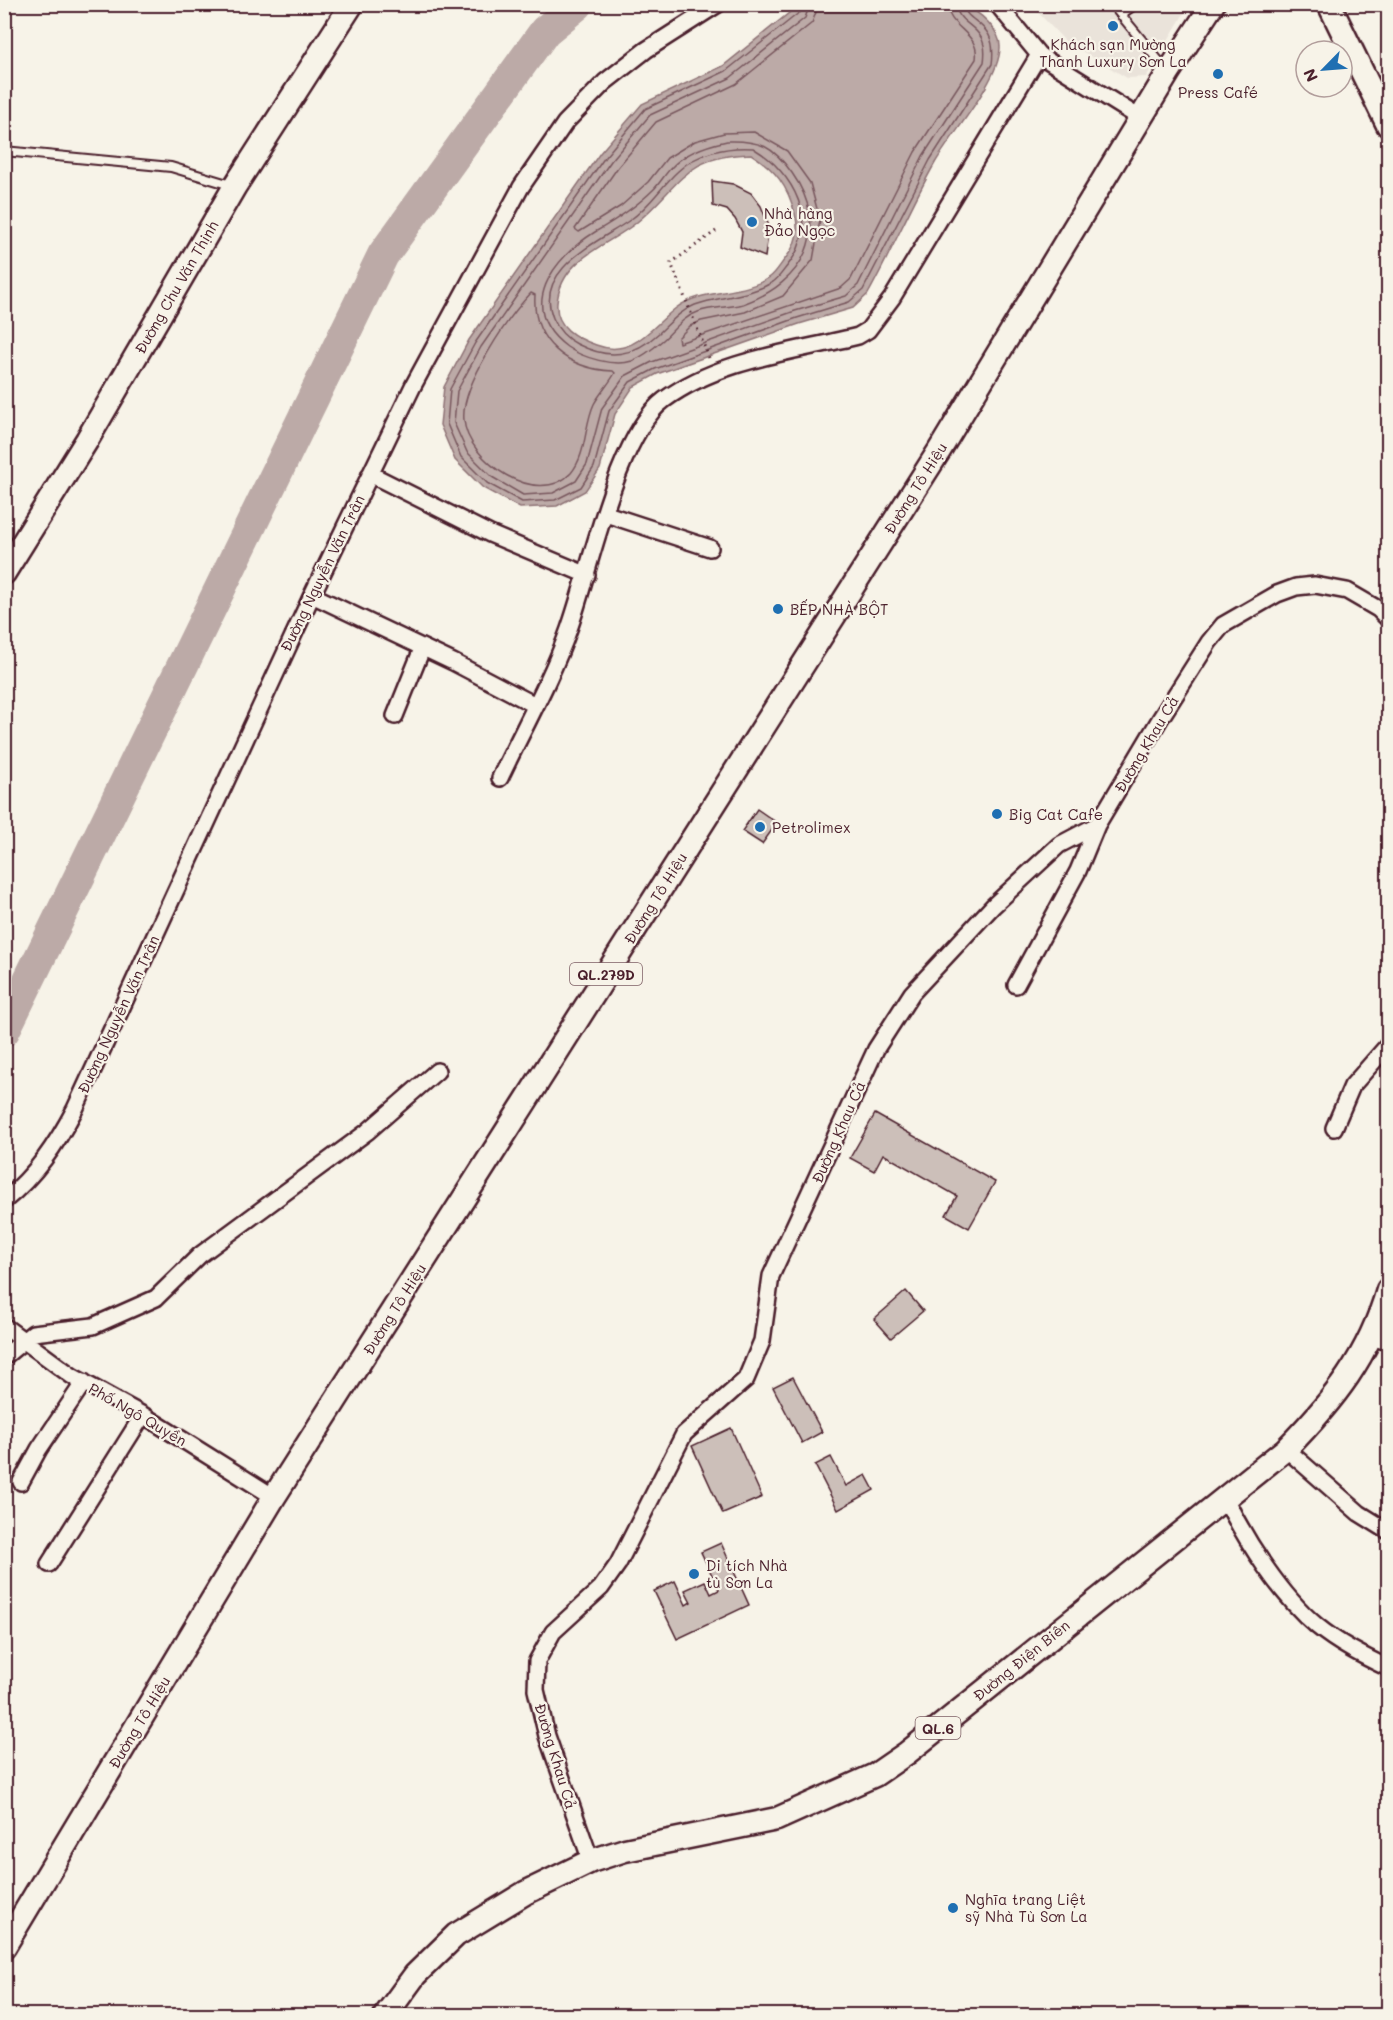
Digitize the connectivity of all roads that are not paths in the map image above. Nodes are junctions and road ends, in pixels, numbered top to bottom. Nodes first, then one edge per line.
1 (352, 4) edge
2 (718, 4) edge
3 (997, 4) edge
4 (1112, 4) edge
5 (1136, 4) edge
6 (1213, 4) edge
7 (1329, 4) edge
8 (1121, 14) junction
9 (1039, 56) junction
10 (1168, 73) junction
11 (1140, 118) junction
12 (1389, 125) edge
13 (4, 151) edge
14 (235, 186) junction
15 (370, 474) junction
16 (606, 514) junction
17 (710, 548) dead end
18 (4, 573) edge
19 (587, 575) junction
20 (312, 595) junction
21 (1389, 619) edge
22 (422, 649) junction
23 (535, 705) junction
24 (395, 716) dead end
25 (500, 778) dead end
26 (1097, 825) junction
27 (1016, 985) dead end
28 (1389, 1045) edge
29 (437, 1071) dead end
30 (1334, 1128) dead end
31 (4, 1201) edge
32 (1389, 1290) edge
33 (4, 1326) edge
34 (23, 1339) junction
35 (1380, 1339) edge
36 (4, 1357) edge
37 (84, 1382) junction
38 (143, 1415) junction
39 (1286, 1449) junction
40 (21, 1482) dead end
41 (274, 1497) junction
42 (1226, 1500) junction
43 (1389, 1531) edge
44 (48, 1564) dead end
45 (1389, 1668) edge
46 (591, 1861) junction
47 (4, 1947) edge
48 (385, 2016) edge

1 - 14 main road, Đường Chu Văn Thịnh
2 - 15 street, Đường Nguyễn Văn Trân
3 - 9 street
4 - 8 lane
5 - 8 lane
6 - 10 main road, Đường Tô Hiệu / QL.279D
7 - 12 main road
8 - 10 lane
9 - 11 street
9 - 16 street
10 - 11 main road, Đường Tô Hiệu / QL.279D
11 - 41 main road, Đường Tô Hiệu / QL.279D
13 - 14 lane
14 - 18 main road, Đường Chu Văn Thịnh
15 - 19 street
15 - 20 street, Đường Nguyễn Văn Trân
16 - 17 street
16 - 19 street
19 - 23 street
20 - 22 street
20 - 31 street, Đường Nguyễn Văn Trân
21 - 26 street, Đường Khau Cả
22 - 23 street
22 - 24 street
23 - 25 street
26 - 27 street
26 - 46 street, Đường Khau Cả
28 - 30 street
29 - 34 street
32 - 35 main road, Đường Điện Biên / QL.6
33 - 34 street, Phố Ngô Quyền
34 - 36 street
34 - 37 street, Phố Ngô Quyền
35 - 39 main road, Đường Điện Biên / QL.6
37 - 38 street, Phố Ngô Quyền
37 - 40 street
38 - 41 street, Phố Ngô Quyền
38 - 44 street
39 - 42 main road, Đường Điện Biên / QL.6
39 - 43 street
41 - 47 main road, Đường Tô Hiệu / QL.279D
42 - 45 street
42 - 46 main road, Đường Điện Biên / QL.6
46 - 48 main road, Đường Điện Biên / QL.6

